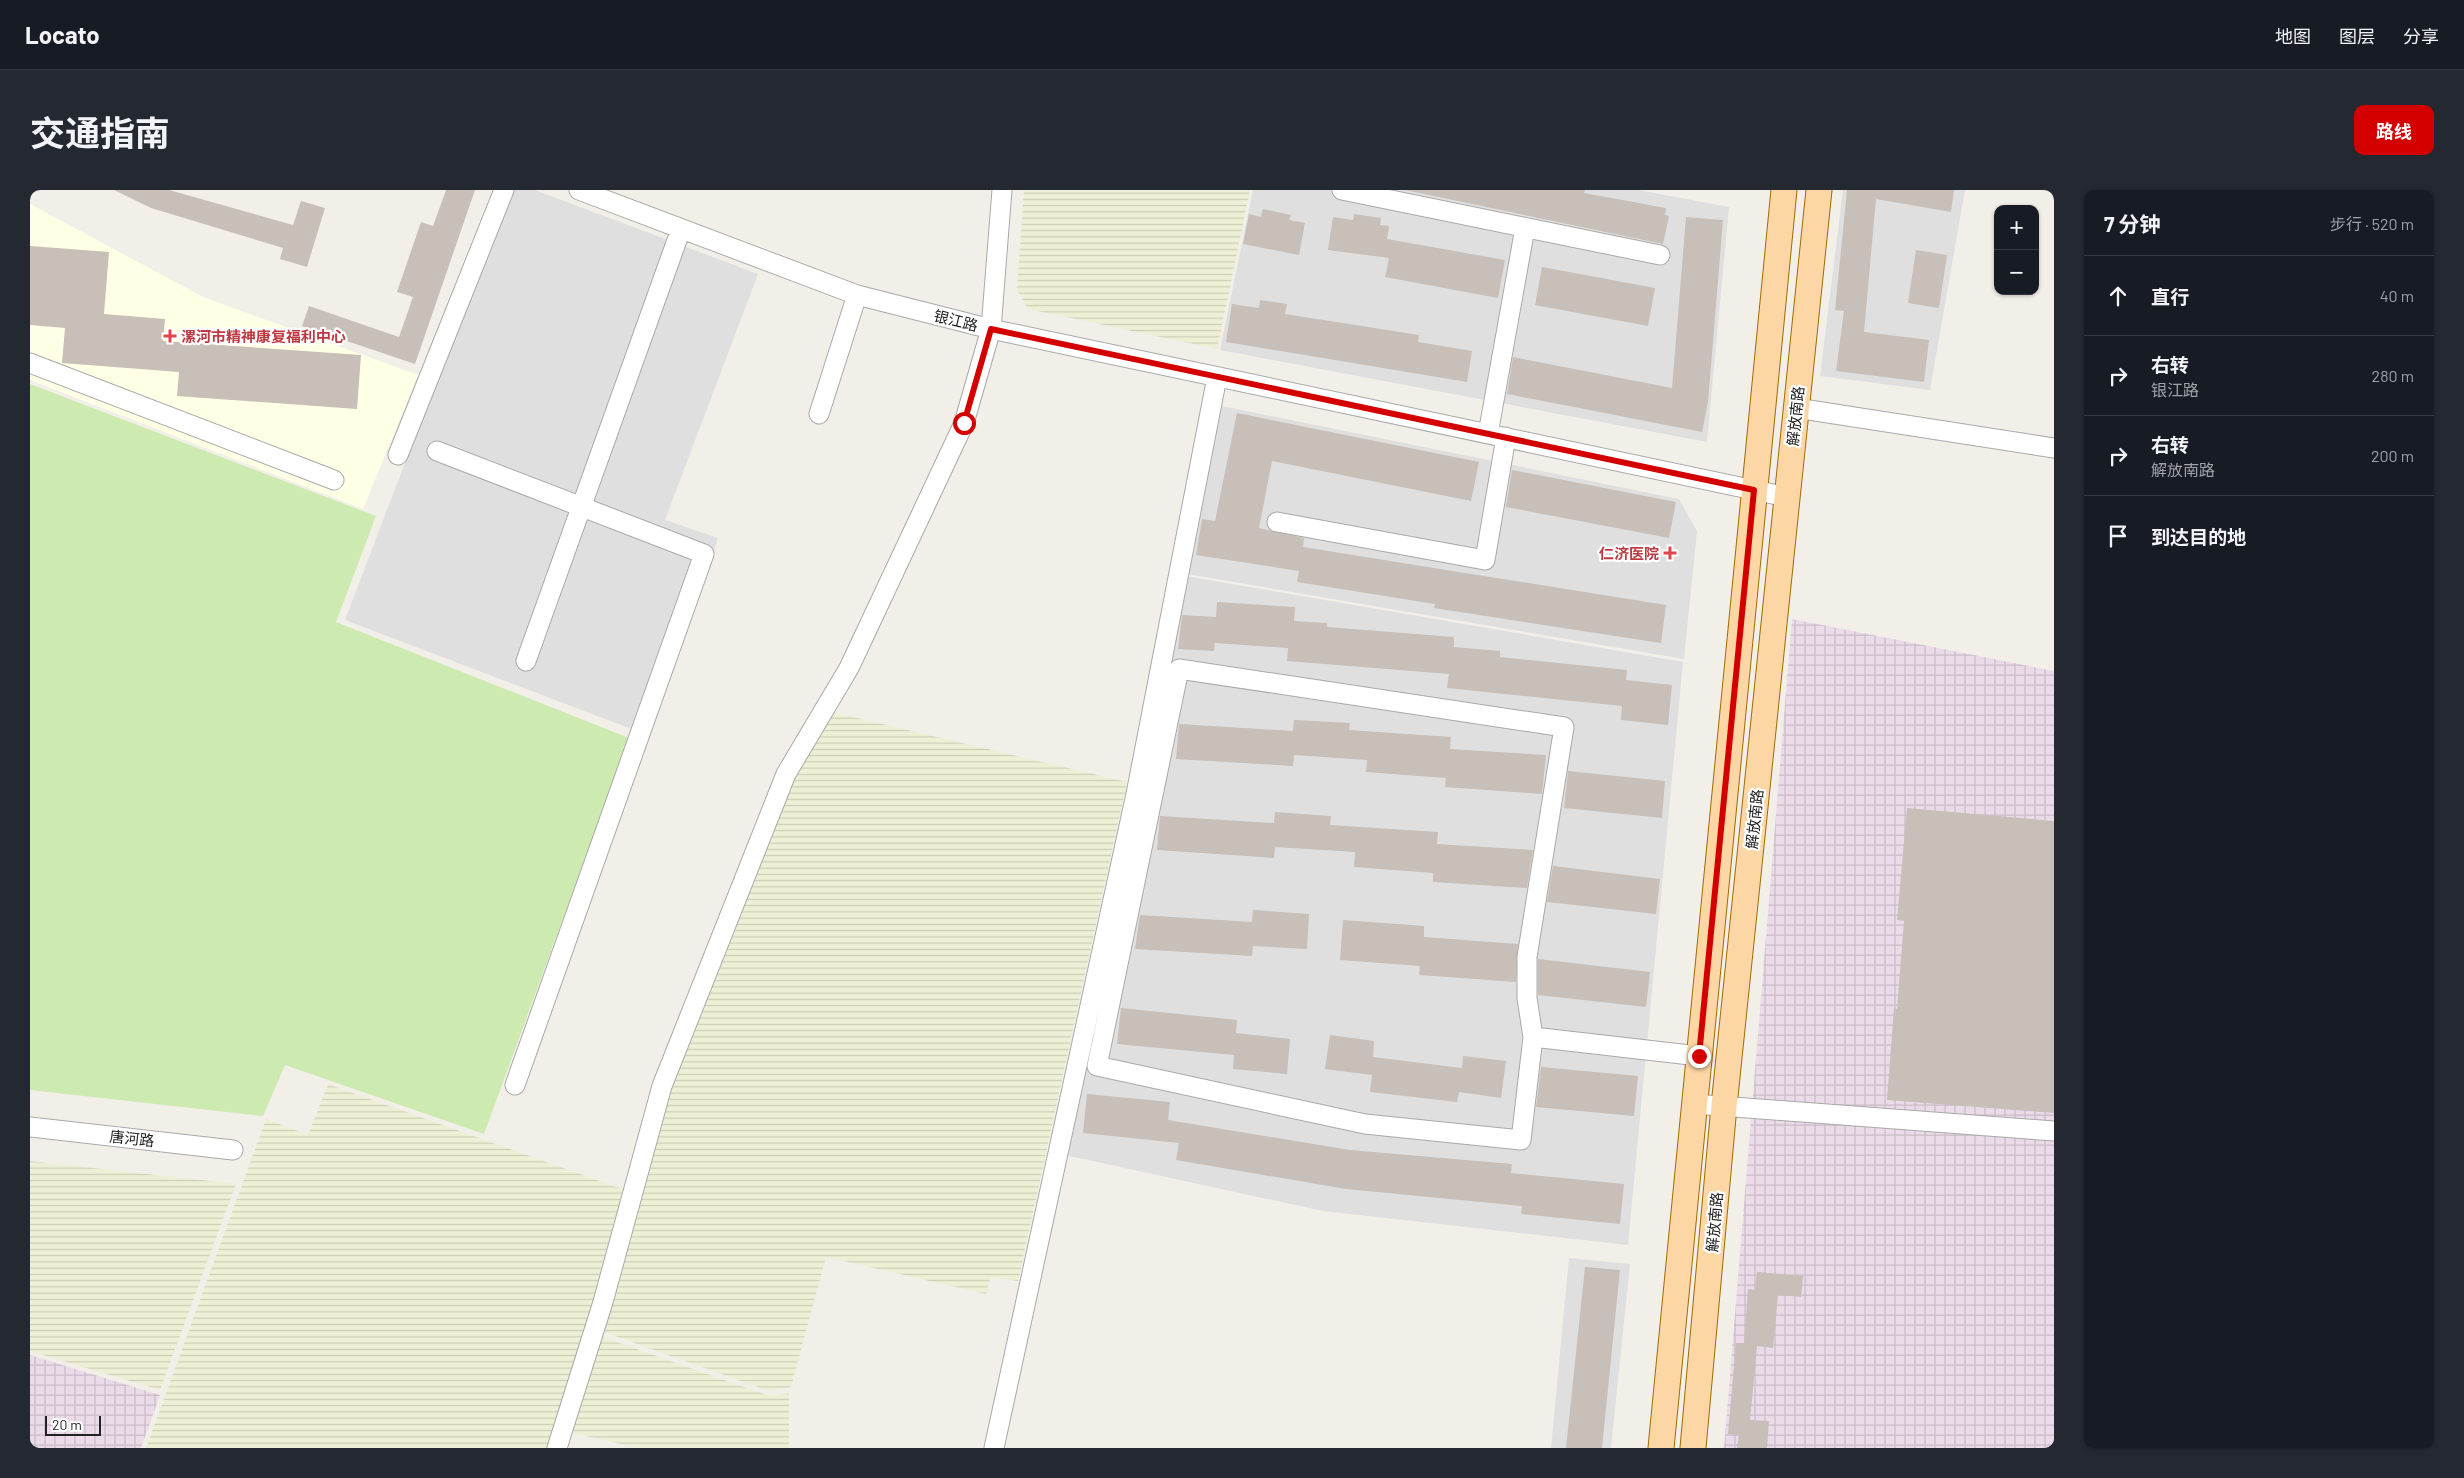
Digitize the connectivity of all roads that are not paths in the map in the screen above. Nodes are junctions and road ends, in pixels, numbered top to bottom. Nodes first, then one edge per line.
1 (504, 190) edge
2 (579, 190) edge
3 (1002, 190) edge
4 (1342, 190) edge
5 (1784, 190) edge
6 (1819, 190) edge
7 (681, 228) junction
8 (1525, 228) junction
9 (1660, 255) dead end
10 (857, 295) junction
11 (991, 329) junction
12 (30, 363) edge
13 (1217, 377) junction
14 (1796, 408) junction
15 (819, 414) dead end
16 (1497, 436) junction
17 (2054, 448) edge
18 (437, 450) dead end
19 (398, 455) dead end
20 (334, 480) dead end
21 (1754, 490) junction
22 (1787, 497) junction
23 (582, 507) junction
24 (1277, 522) dead end
25 (526, 661) dead end
26 (1533, 1037) junction
27 (1699, 1056) junction
28 (515, 1084) dead end
29 (1694, 1104) junction
30 (1724, 1106) junction
31 (30, 1127) edge
32 (2054, 1131) edge
33 (234, 1150) dead end
34 (557, 1448) edge
35 (994, 1448) edge
36 (1661, 1448) edge
37 (1693, 1448) edge

1 - 19 street
2 - 7 street, 银江路
3 - 11 street
4 - 8 street
5 - 21 main road, 解放南路
6 - 14 main road, 解放南路
7 - 10 street, 银江路
7 - 23 street
8 - 9 street
8 - 16 street
10 - 11 street, 银江路
10 - 15 street
11 - 13 street, 银江路
11 - 34 street
12 - 20 street
13 - 16 street, 银江路
13 - 35 street
14 - 17 street
14 - 22 main road, 解放南路
16 - 21 street, 银江路
16 - 24 street
18 - 23 street
21 - 22 street, 银江路
21 - 27 main road, 解放南路
22 - 30 main road, 解放南路
23 - 25 street
23 - 28 street
26 - 26 street
26 - 27 street
27 - 29 main road, 解放南路
29 - 30 street
29 - 36 main road, 解放南路
30 - 32 street
30 - 37 main road, 解放南路
31 - 33 street, 唐河路

